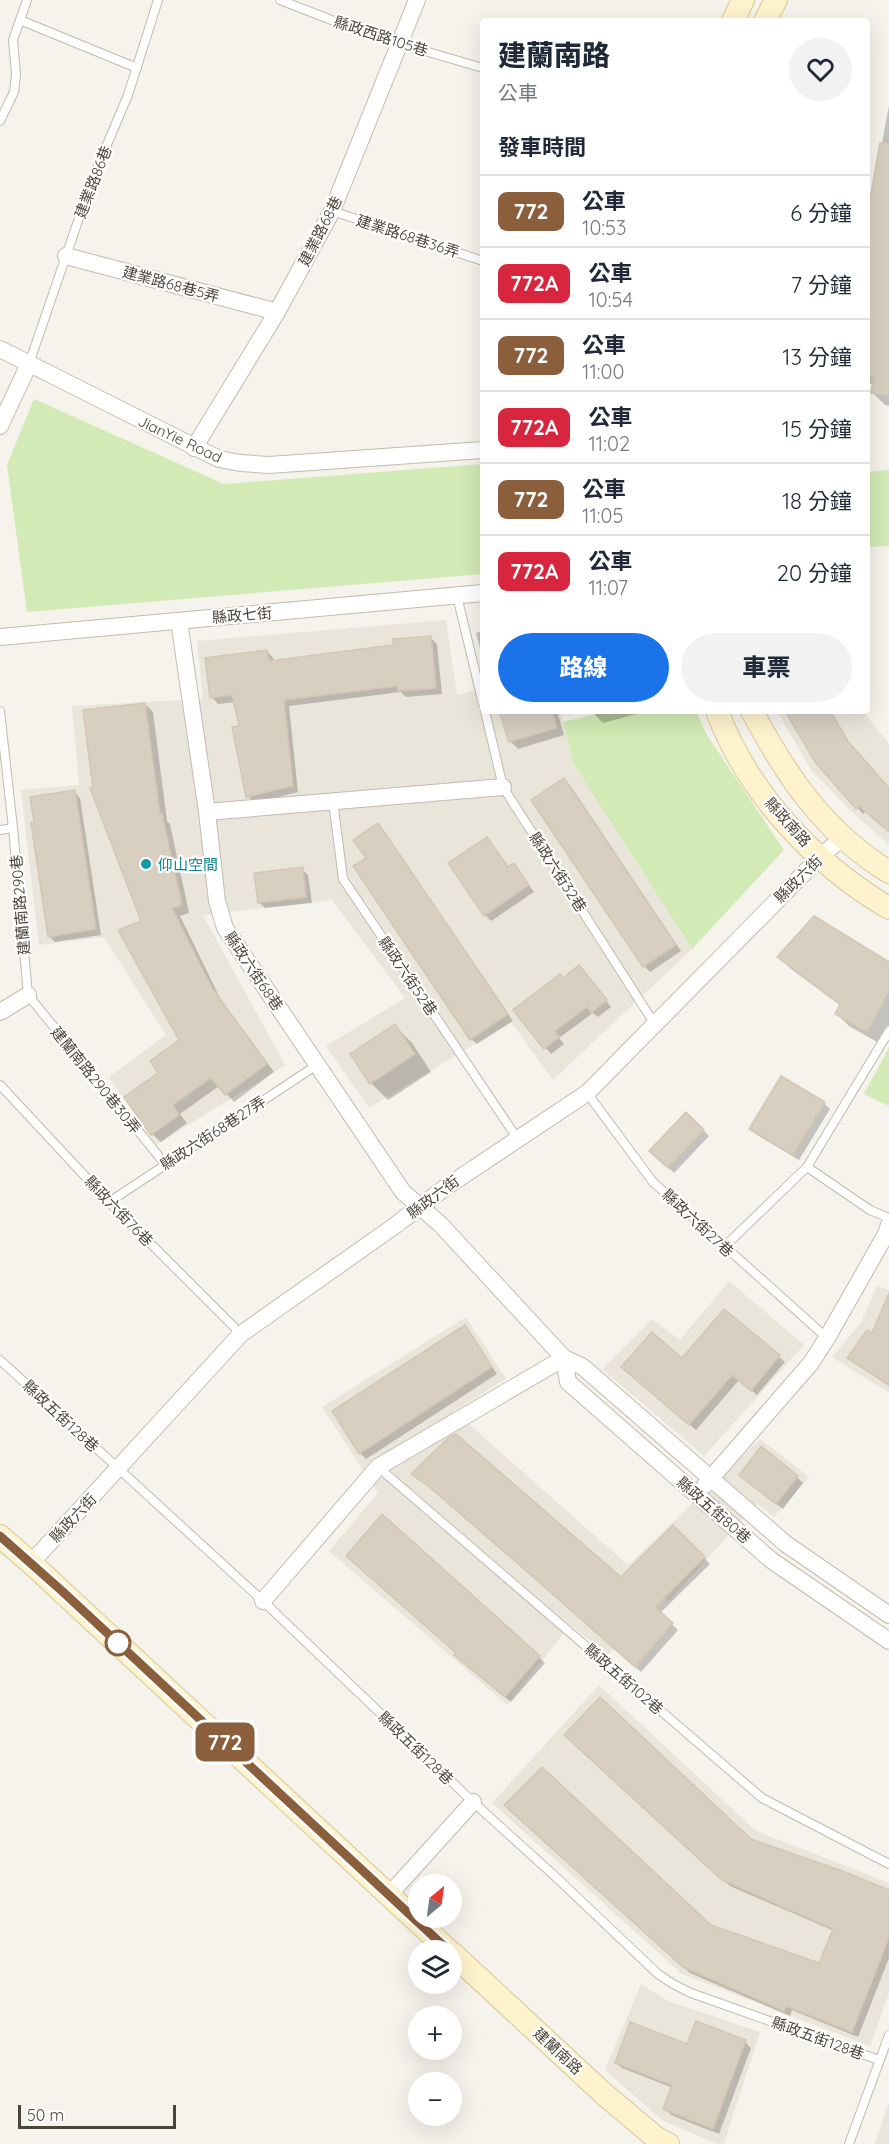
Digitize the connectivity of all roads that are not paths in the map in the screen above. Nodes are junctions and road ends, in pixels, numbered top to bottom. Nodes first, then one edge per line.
1 (27, 0) edge
2 (158, 0) edge
3 (280, 0) edge
4 (417, 0) edge
5 (743, 0) edge
6 (776, 0) edge
7 (735, 18) edge
8 (767, 18) edge
9 (20, 20) junction
10 (400, 43) junction
11 (480, 67) edge
12 (137, 68) junction
13 (0, 121) edge
14 (332, 211) junction
15 (66, 256) junction
16 (480, 260) edge
17 (277, 312) junction
18 (0, 349) edge
19 (29, 364) junction
20 (0, 426) edge
21 (194, 448) junction
22 (480, 450) edge
23 (480, 593) edge
24 (457, 596) junction
25 (179, 621) junction
26 (0, 637) edge
27 (480, 692) edge
28 (0, 711) edge
29 (486, 714) edge
30 (718, 714) edge
31 (754, 714) edge
32 (503, 787) junction
33 (333, 801) junction
34 (207, 812) junction
35 (13, 828) junction
36 (0, 830) edge
37 (842, 838) junction
38 (820, 857) junction
39 (889, 872) edge
40 (889, 908) edge
41 (28, 995) junction
42 (0, 1012) edge
43 (654, 1023) junction
44 (889, 1031) edge
45 (317, 1065) junction
46 (0, 1085) edge
47 (586, 1093) junction
48 (517, 1138) junction
49 (165, 1164) junction
50 (807, 1167) junction
51 (109, 1202) junction
52 (421, 1207) junction
53 (889, 1218) edge
54 (889, 1225) edge
55 (724, 1247) junction
56 (241, 1334) junction
57 (827, 1338) junction
58 (564, 1358) junction
59 (0, 1360) edge
60 (378, 1467) junction
61 (119, 1469) junction
62 (711, 1478) junction
63 (696, 1494) junction
64 (0, 1536) edge
65 (31, 1563) junction
66 (263, 1601) junction
67 (889, 1615) edge
68 (889, 1641) edge
69 (473, 1802) junction
70 (889, 1864) edge
71 (389, 1895) junction
72 (437, 1940) edge
73 (462, 1963) edge
74 (889, 2035) edge
75 (879, 2060) junction
76 (668, 2144) edge
77 (849, 2144) edge

1 - 9 lane
2 - 12 lane, 建業路86巷
3 - 10 lane, 縣政西路105巷
4 - 10 street, 建業路68巷
5 - 7 street
6 - 8 street
9 - 12 lane
9 - 13 lane
10 - 11 lane, 縣政西路105巷
10 - 14 street, 建業路68巷
12 - 15 lane, 建業路86巷
14 - 16 lane, 建業路68巷36弄
14 - 17 street, 建業路68巷
15 - 17 street, 建業路68巷5弄
15 - 19 lane, 建業路86巷
17 - 21 street, 建業路68巷
18 - 19 street, JianYie Road
19 - 20 street
19 - 21 street, JianYie Road
21 - 22 street, JianYie Road
23 - 24 street, 縣政七街
24 - 25 street, 縣政七街
24 - 27 lane
25 - 26 street, 縣政七街
25 - 34 street, 縣政六街68巷
28 - 35 lane, 建蘭南路290巷
29 - 32 lane, 縣政六街32巷
30 - 38 street, 縣政南路
31 - 37 street, 縣政南路
32 - 33 street
32 - 43 lane, 縣政六街32巷
33 - 34 street
33 - 48 lane, 縣政六街52巷
34 - 45 street, 縣政六街68巷
35 - 36 lane
35 - 41 lane, 建蘭南路290巷
37 - 38 street, 縣政六街
37 - 39 street, 縣政南路
38 - 40 street, 縣政南路
38 - 43 street, 縣政六街
41 - 42 street
41 - 49 lane, 建蘭南路290巷30弄
43 - 47 street, 縣政六街
44 - 50 lane
45 - 49 lane, 縣政六街68巷27弄
45 - 52 street, 縣政六街68巷
46 - 51 lane, 縣政六街76巷
47 - 48 street, 縣政六街
47 - 55 lane, 縣政六街27巷
48 - 52 street, 縣政六街
49 - 51 lane, 縣政六街68巷27弄
50 - 53 lane
50 - 55 lane
51 - 56 lane, 縣政六街76巷
52 - 56 street, 縣政六街
52 - 58 street, 縣政五街80巷
54 - 57 street
55 - 57 lane, 縣政六街27巷
56 - 61 street, 縣政六街
57 - 62 street
58 - 60 street
58 - 62 street, 縣政五街80巷
58 - 63 street, 縣政五街80巷
59 - 61 lane, 縣政五街128巷
60 - 66 street
60 - 70 lane, 縣政五街102巷
61 - 65 street, 縣政六街
61 - 66 lane, 縣政五街128巷
62 - 63 street
62 - 67 street, 縣政五街80巷
63 - 68 street, 縣政五街80巷
64 - 65 street, 建蘭南路
65 - 71 street, 建蘭南路
66 - 69 lane, 縣政五街128巷
69 - 71 street
69 - 75 lane, 縣政五街128巷
71 - 72 street, 建蘭南路
73 - 76 street, 建蘭南路
74 - 75 lane
75 - 77 lane

